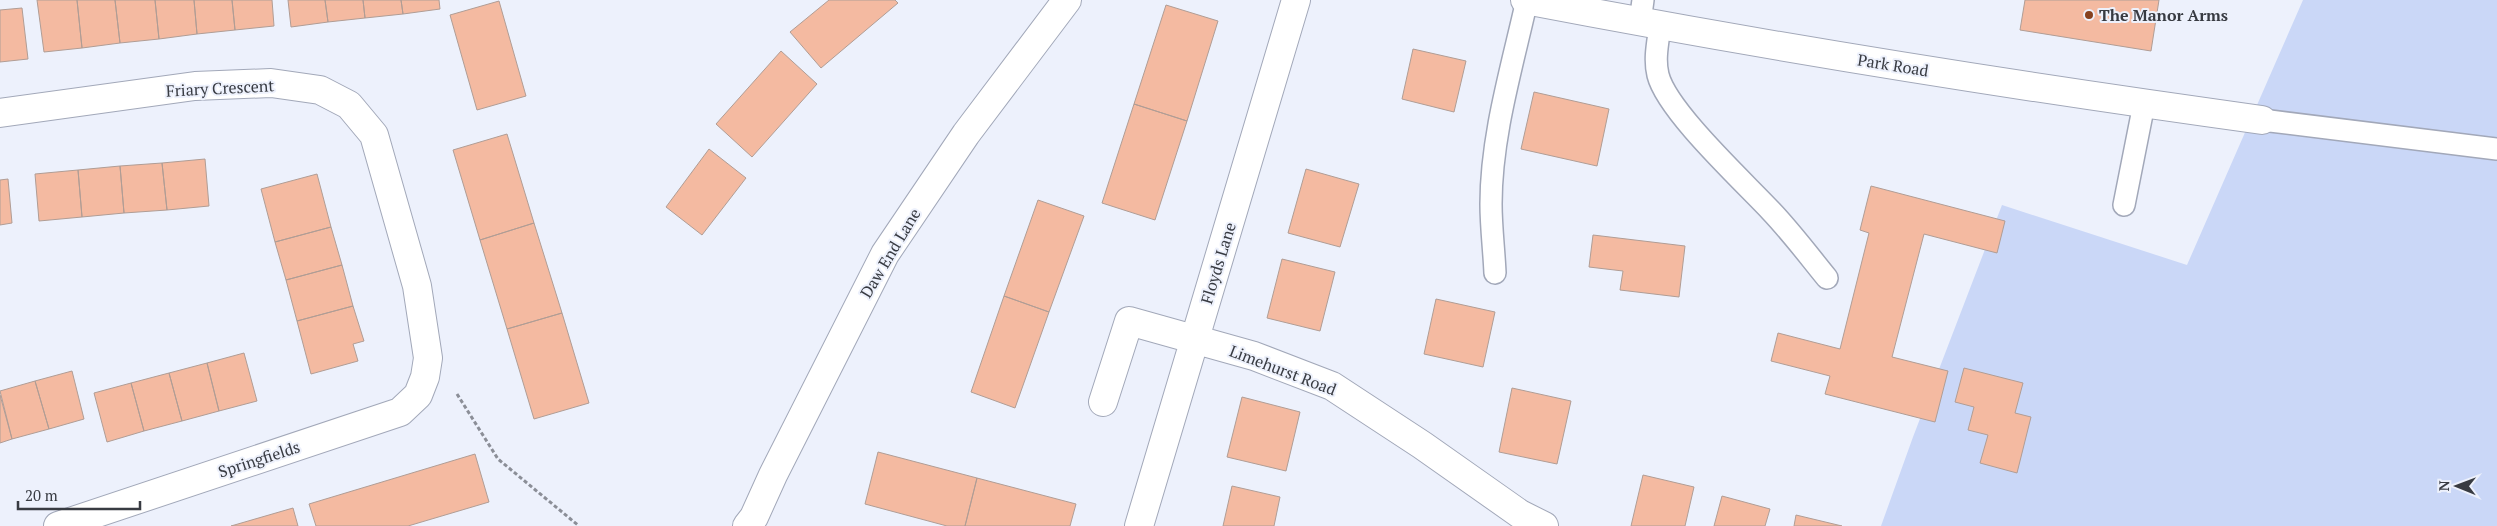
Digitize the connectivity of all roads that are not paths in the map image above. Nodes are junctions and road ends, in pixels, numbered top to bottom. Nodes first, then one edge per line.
1 (1067, 0) edge
2 (1296, 0) edge
3 (1526, 0) edge
4 (1648, 16) edge
5 (2144, 104) junction
6 (0, 112) edge
7 (2262, 120) joint
8 (2497, 149) edge
9 (2124, 205) dead end
10 (1495, 273) dead end
11 (1828, 278) dead end
12 (1194, 340) junction
13 (428, 358) joint
14 (1103, 402) dead end
15 (58, 526) edge
16 (747, 526) edge
17 (1139, 526) edge
18 (1544, 526) edge

1 - 16 street, Daw End Lane
2 - 12 street, Floyds Lane
3 - 4 street, Park Road
3 - 10 lane
4 - 5 street, Park Road
4 - 11 lane
5 - 7 street, Park Road
5 - 9 lane
6 - 13 street, Friary Crescent
7 - 8 lane
12 - 14 street, Limehurst Road
12 - 17 street, Floyds Lane
12 - 18 street, Limehurst Road
13 - 15 street, Springfields

